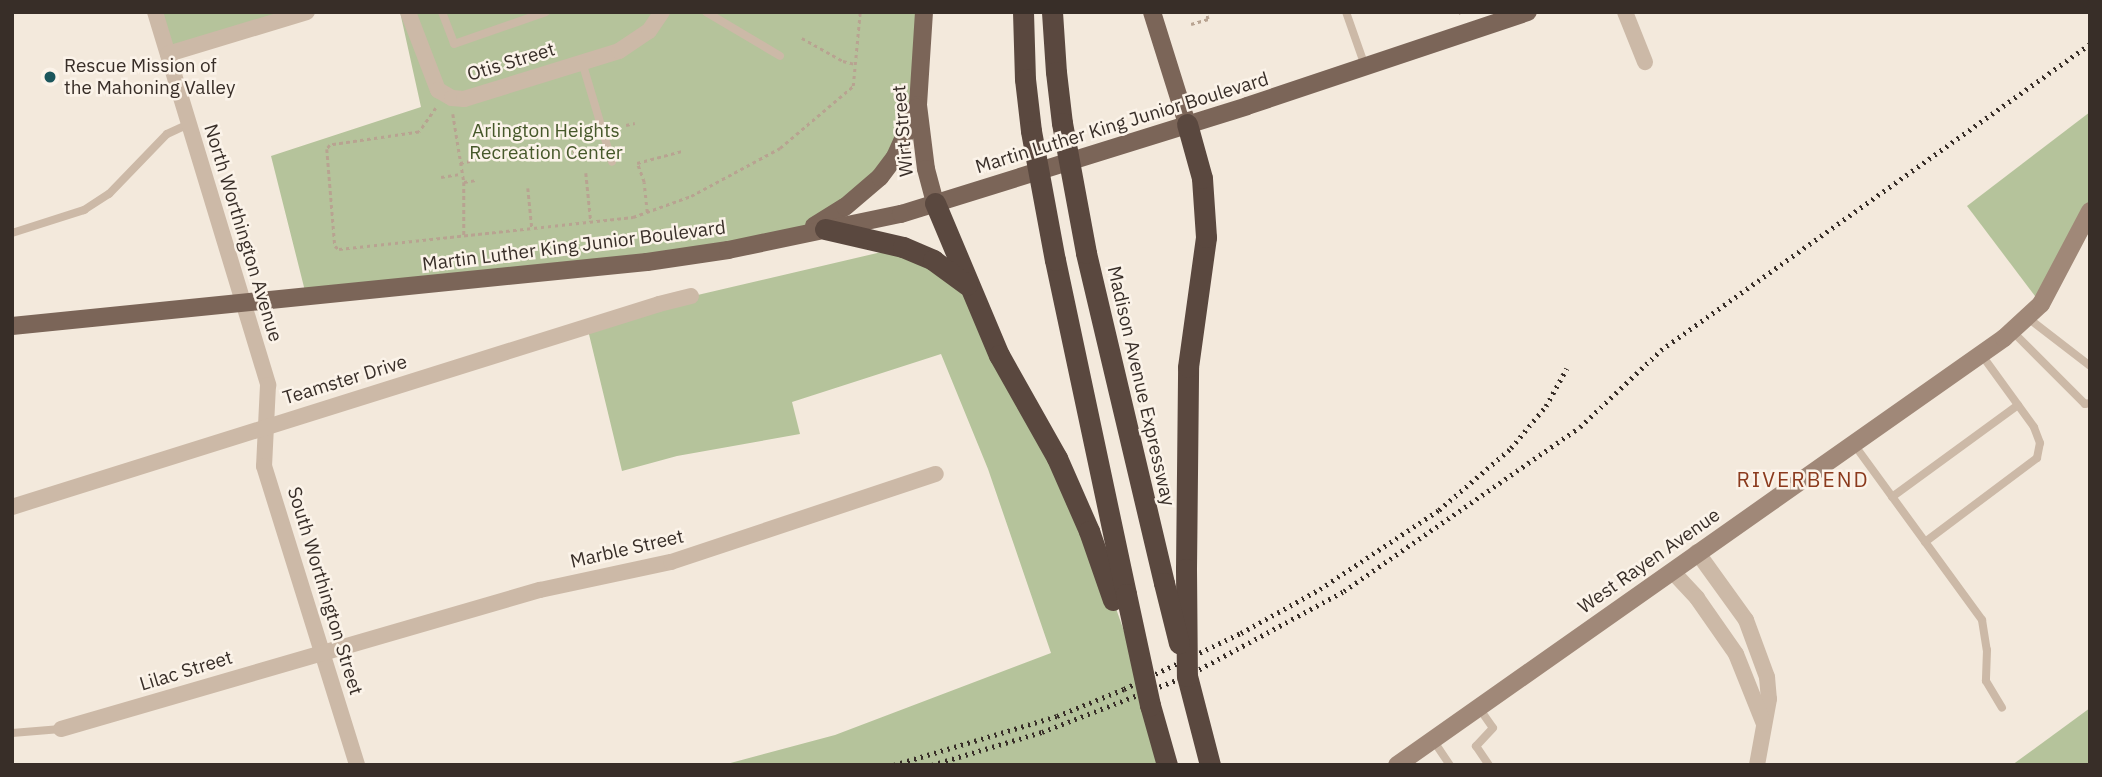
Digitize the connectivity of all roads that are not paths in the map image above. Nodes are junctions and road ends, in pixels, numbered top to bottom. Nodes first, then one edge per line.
1 (155, 12) edge
2 (307, 12) edge
3 (408, 12) edge
4 (442, 12) edge
5 (546, 12) edge
6 (662, 12) edge
7 (706, 12) edge
8 (924, 12) edge
9 (1023, 12) edge
10 (1052, 12) edge
11 (1152, 12) edge
12 (1346, 12) edge
13 (1528, 12) edge
14 (1625, 12) edge
15 (1505, 16) edge
16 (168, 54) junction
17 (780, 56) dead end
18 (582, 62) junction
19 (1645, 62) dead end
20 (1366, 68) junction
21 (919, 105) junction
22 (188, 124) junction
23 (1187, 124) junction
24 (612, 162) dead end
25 (934, 203) junction
26 (2090, 211) edge
27 (825, 229) junction
28 (12, 233) edge
29 (801, 233) junction
30 (968, 286) junction
31 (691, 296) dead end
32 (243, 301) junction
33 (2028, 318) junction
34 (12, 326) edge
35 (2012, 331) junction
36 (1981, 354) junction
37 (2090, 366) edge
38 (2090, 403) edge
39 (2018, 405) junction
40 (266, 427) junction
41 (1853, 443) junction
42 (936, 474) dead end
43 (1892, 497) junction
44 (12, 508) edge
45 (1925, 542) junction
46 (1698, 552) junction
47 (1672, 571) junction
48 (1119, 597) junction
49 (323, 652) junction
50 (1187, 676) junction
51 (1478, 708) junction
52 (2002, 708) dead end
53 (1764, 724) junction
54 (61, 729) joint
55 (12, 733) edge
56 (1433, 740) junction
57 (1401, 764) edge
58 (357, 765) edge
59 (1167, 765) edge
60 (1210, 765) edge
61 (1450, 765) edge
62 (1489, 765) edge
63 (1757, 765) edge

1 - 16 street, North Worthington Avenue
2 - 16 street
3 - 18 street, Otis Street
4 - 5 lane
6 - 18 street, Otis Street
7 - 17 lane
8 - 21 main road, Wirt Street
9 - 48 highway, bridge
10 - 50 highway, Madison Avenue Expressway, bridge
11 - 23 main road
12 - 20 lane
13 - 15 main road, Martin Luther King Junior Boulevard
14 - 19 street
15 - 20 main road, Martin Luther King Junior Boulevard
16 - 22 street, North Worthington Avenue
18 - 24 lane
20 - 23 main road, Martin Luther King Junior Boulevard
21 - 25 main road, Wirt Street
21 - 29 main road
22 - 28 lane
22 - 32 street, North Worthington Avenue
23 - 25 main road, Martin Luther King Junior Boulevard
23 - 50 highway, bridge
25 - 27 main road, Martin Luther King Junior Boulevard
25 - 30 highway
26 - 33 street, West Rayen Avenue
27 - 29 main road, Martin Luther King Junior Boulevard
27 - 30 highway
29 - 32 main road, Martin Luther King Junior Boulevard
30 - 48 highway
31 - 40 street, Teamster Drive
32 - 34 main road, Martin Luther King Junior Boulevard
32 - 40 street, North Worthington Avenue
33 - 35 street, West Rayen Avenue
33 - 37 lane
35 - 36 street, West Rayen Avenue
35 - 38 lane
36 - 39 lane
36 - 41 street, West Rayen Avenue
39 - 43 lane
39 - 45 lane
40 - 44 street, Teamster Drive
40 - 49 street, South Worthington Street
41 - 43 lane
41 - 46 street, West Rayen Avenue
42 - 49 street, Marble Street
43 - 45 lane
45 - 52 lane
46 - 47 street, West Rayen Avenue
46 - 53 street
47 - 51 street, West Rayen Avenue
47 - 53 street
48 - 59 highway, bridge
49 - 54 street, Lilac Street
49 - 58 street, South Worthington Street
50 - 60 highway, Madison Avenue Expressway
51 - 56 street, West Rayen Avenue
51 - 62 lane
53 - 63 street
54 - 55 lane
56 - 57 street, West Rayen Avenue
56 - 61 lane

